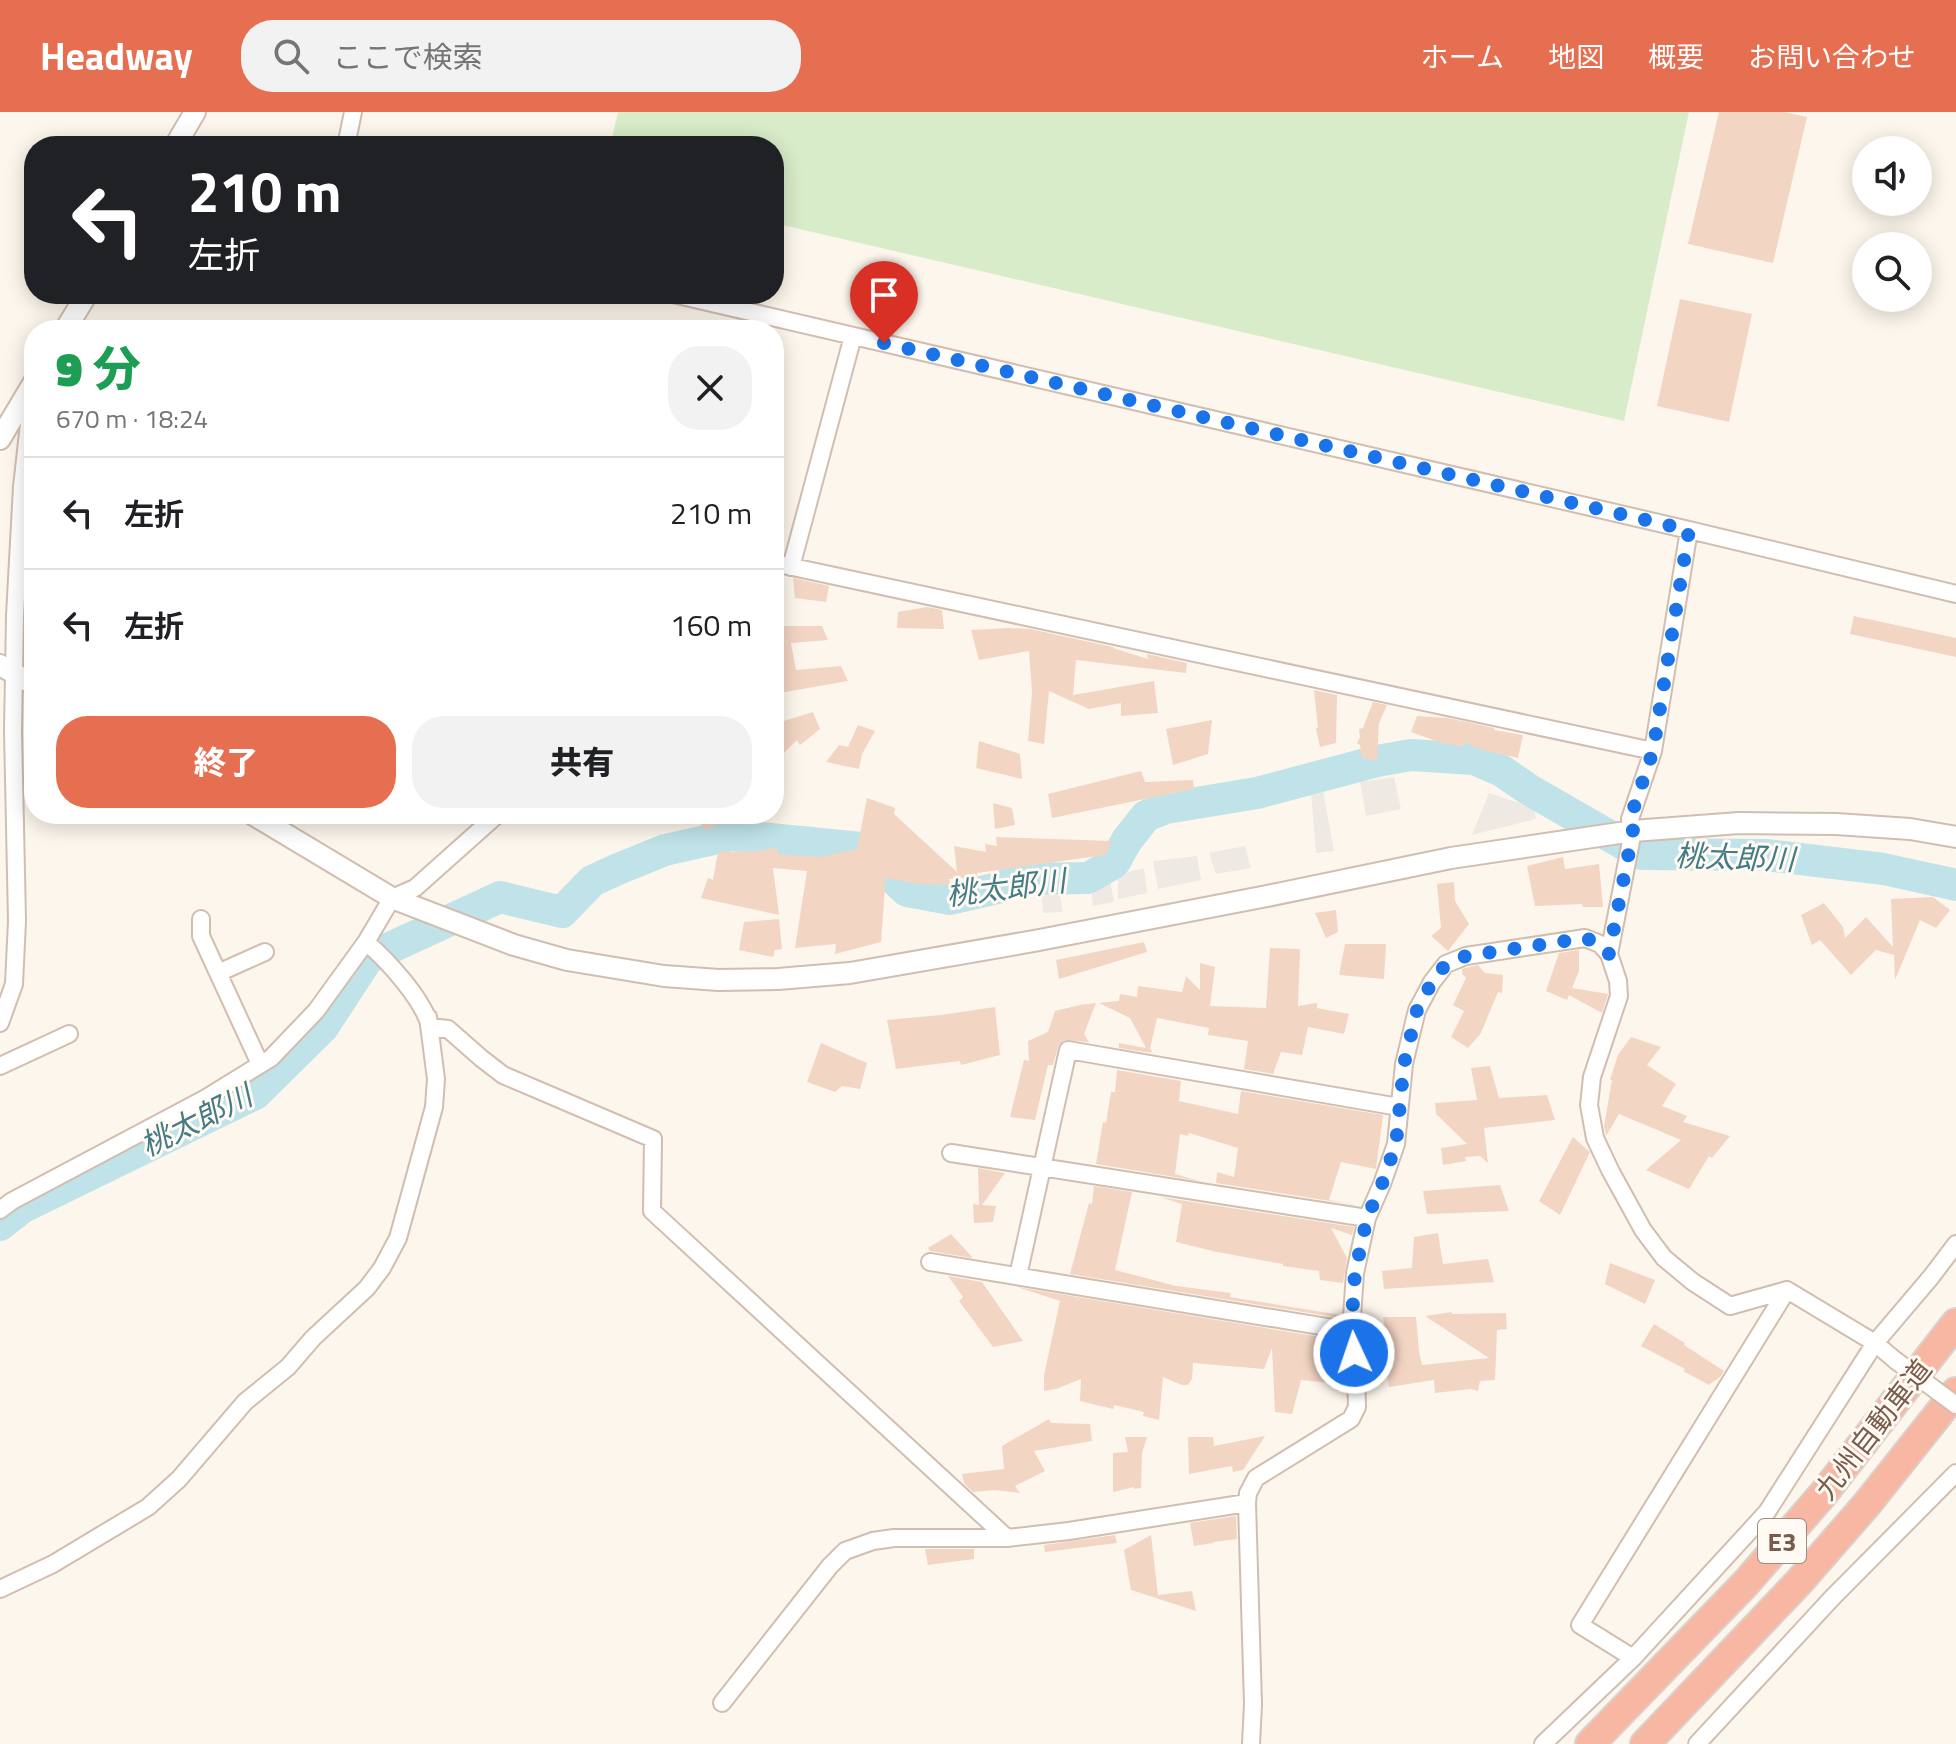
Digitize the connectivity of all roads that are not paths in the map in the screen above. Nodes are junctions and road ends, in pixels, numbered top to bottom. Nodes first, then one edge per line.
1 (195, 112) edge
2 (353, 112) edge
3 (181, 136) edge
4 (348, 136) edge
5 (716, 304) edge
6 (853, 336) junction
7 (24, 407) edge
8 (0, 439) edge
9 (24, 467) edge
10 (1689, 530) junction
11 (784, 559) edge
12 (784, 565) edge
13 (1956, 594) edge
14 (8, 670) edge
15 (7, 729) edge
16 (1653, 751) junction
17 (269, 824) edge
18 (487, 824) edge
19 (1633, 831) junction
20 (1956, 837) edge
21 (392, 898) junction
22 (201, 919) dead end
23 (366, 942) junction
24 (265, 952) dead end
25 (1609, 954) junction
26 (218, 973) junction
27 (428, 1016) junction
28 (0, 1023) edge
29 (69, 1034) dead end
30 (260, 1064) junction
31 (0, 1066) edge
32 (1399, 1107) junction
33 (951, 1153) dead end
34 (1042, 1167) junction
35 (0, 1210) edge
36 (1367, 1218) junction
37 (1956, 1244) edge
38 (930, 1262) dead end
39 (1018, 1276) junction
40 (1787, 1290) junction
41 (1956, 1323) edge
42 (1351, 1331) junction
43 (1875, 1343) junction
44 (1956, 1392) edge
45 (1956, 1405) edge
46 (1956, 1473) edge
47 (1247, 1503) junction
48 (1007, 1538) junction
49 (0, 1589) edge
50 (1633, 1658) junction
51 (722, 1703) dead end
52 (1251, 1744) edge
53 (1543, 1744) edge
54 (1590, 1744) edge
55 (1645, 1744) edge
56 (1697, 1744) edge

1 - 3 street
2 - 4 street
5 - 6 street
6 - 10 street
6 - 11 street
7 - 8 street
9 - 14 street
10 - 13 street
10 - 16 street
12 - 16 street
14 - 15 street
15 - 28 street
16 - 19 street
17 - 21 street
18 - 21 street
19 - 20 street
19 - 21 street
19 - 25 street
21 - 23 street
22 - 26 street
23 - 27 street
23 - 30 street
24 - 26 street
25 - 32 street
25 - 40 street
26 - 30 street
27 - 48 street
27 - 49 street
29 - 31 street
30 - 35 street
32 - 34 street
32 - 36 street
33 - 34 street
34 - 36 street
34 - 39 street
36 - 42 street
37 - 43 street
38 - 39 street
39 - 42 street
40 - 43 street
40 - 50 street
41 - 54 highway, 九州自動車道 / E3
42 - 47 street
43 - 45 street, bridge
43 - 50 street
44 - 55 highway, 九州自動車道 / E3
46 - 56 street
47 - 48 street
47 - 52 street
48 - 51 street
50 - 53 street

